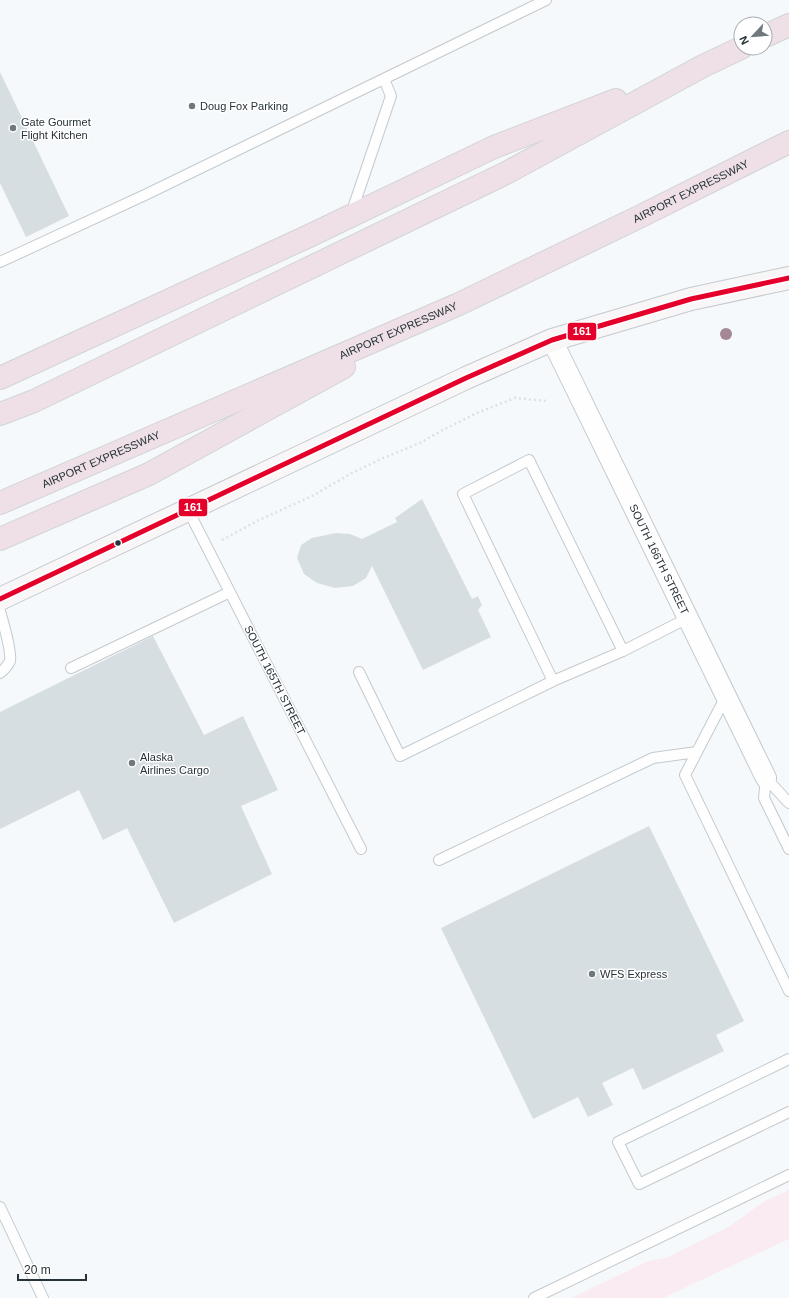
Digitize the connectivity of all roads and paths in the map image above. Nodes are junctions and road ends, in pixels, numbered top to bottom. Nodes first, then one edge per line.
1 (546, 0) edge
2 (789, 25) edge
3 (773, 32) edge
4 (733, 52) edge
5 (703, 66) junction
6 (384, 79) junction
7 (789, 142) edge
8 (350, 216) junction
9 (0, 262) edge
10 (789, 278) edge
11 (459, 304) junction
12 (552, 340) junction
13 (0, 378) edge
14 (546, 401) dead end
15 (0, 414) edge
16 (0, 503) edge
17 (188, 510) junction
18 (0, 539) edge
19 (208, 547) junction
20 (230, 592) junction
21 (0, 599) edge
22 (0, 611) edge
23 (688, 618) junction
24 (622, 651) junction
25 (71, 668) dead end
26 (359, 672) dead end
27 (0, 673) edge
28 (553, 681) junction
29 (726, 696) junction
30 (697, 752) junction
31 (766, 778) junction
32 (789, 803) edge
33 (789, 849) edge
34 (361, 850) dead end
35 (439, 860) dead end
36 (789, 991) edge
37 (789, 1059) edge
38 (789, 1112) edge
39 (789, 1175) edge
40 (0, 1207) edge
41 (43, 1298) edge
42 (534, 1298) edge

1 - 6 lane
2 - 3 highway
4 - 5 highway
5 - 8 highway
5 - 15 highway
6 - 8 lane
6 - 9 lane
7 - 11 highway, AIRPORT EXPRESSWAY
8 - 13 highway
10 - 12 street
11 - 16 highway, AIRPORT EXPRESSWAY
11 - 18 highway
12 - 17 street
12 - 23 street, SOUTH 166TH STREET
14 - 19 path
17 - 19 lane, SOUTH 165TH STREET
17 - 21 street
19 - 20 lane, SOUTH 165TH STREET
20 - 25 lane
20 - 34 lane, SOUTH 165TH STREET
22 - 27 lane
23 - 24 lane
23 - 29 street, SOUTH 166TH STREET
24 - 28 lane
24 - 28 lane
26 - 28 lane
29 - 30 lane
29 - 31 street, SOUTH 166TH STREET
30 - 35 lane
30 - 36 lane
31 - 32 lane
31 - 33 lane
37 - 38 lane
39 - 42 lane
40 - 41 lane

